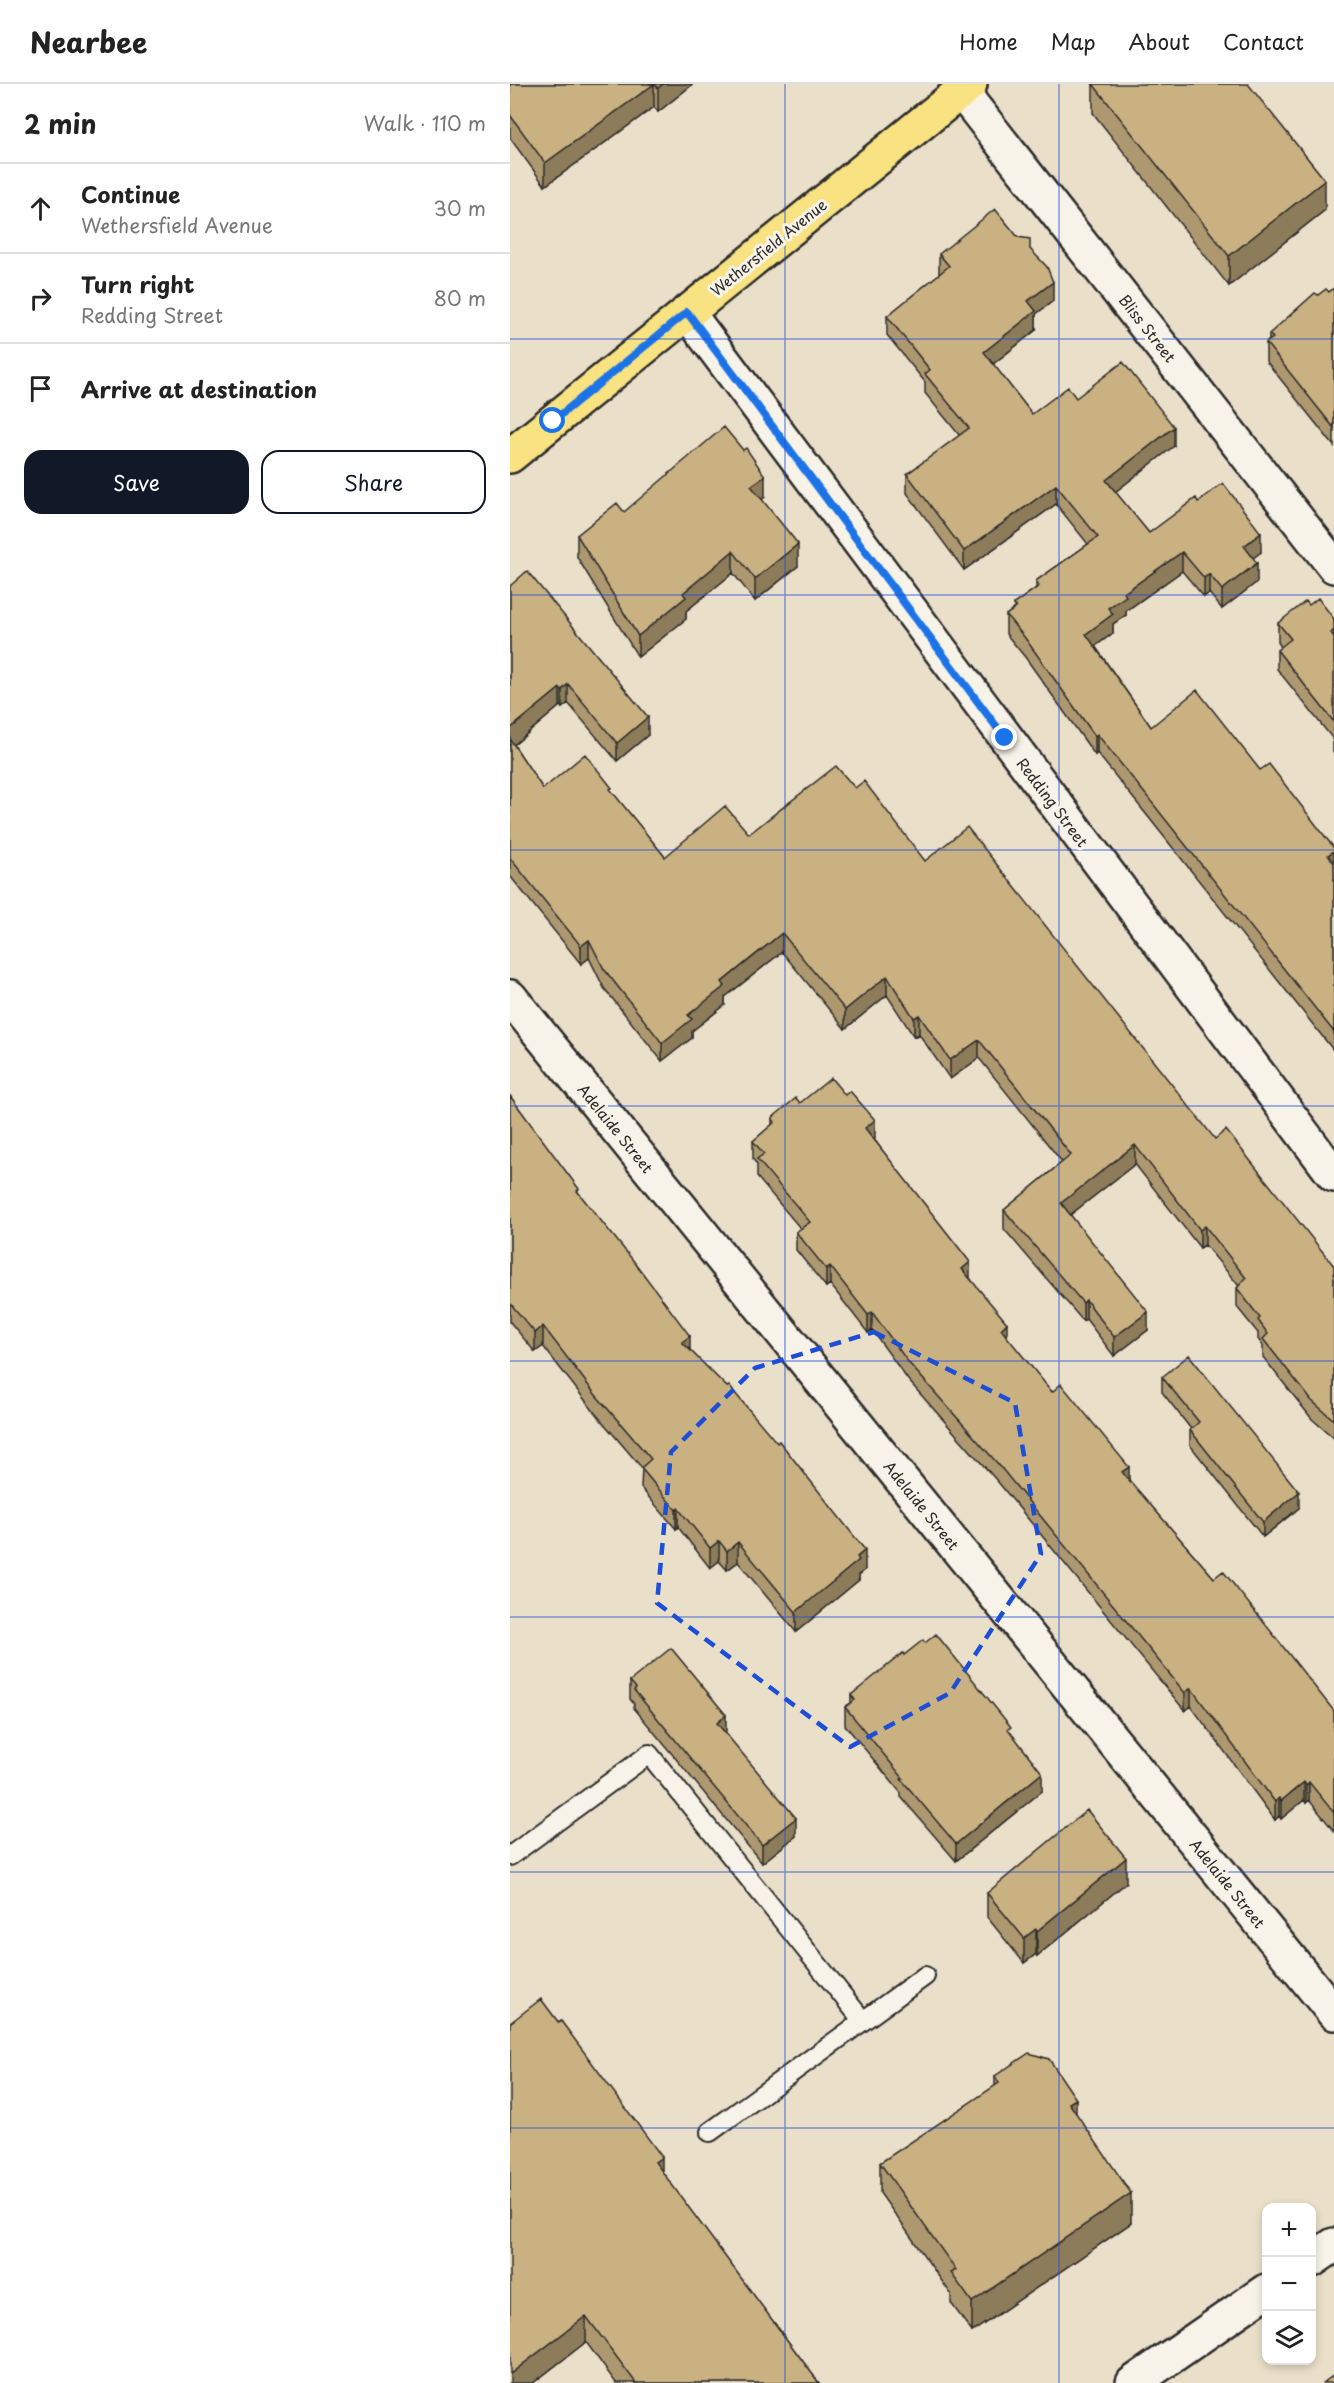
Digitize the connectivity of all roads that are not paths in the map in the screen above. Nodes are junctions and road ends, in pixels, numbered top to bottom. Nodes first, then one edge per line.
1 (965, 87) edge
2 (687, 312) junction
3 (510, 456) edge
4 (1334, 566) edge
5 (510, 997) edge
6 (1334, 1175) edge
7 (510, 1856) edge
8 (925, 1976) dead end
9 (1334, 2013) edge
10 (863, 2021) junction
11 (710, 2132) dead end
12 (1334, 2245) edge
13 (1316, 2257) edge
14 (1262, 2294) edge
15 (1132, 2383) edge

1 - 2 main road, Wethersfield Avenue
1 - 4 street, Bliss Street
2 - 3 main road, Wethersfield Avenue
2 - 6 street, Redding Street
5 - 9 street, Adelaide Street
7 - 10 lane
8 - 10 lane
10 - 11 lane
12 - 13 street
14 - 15 street

